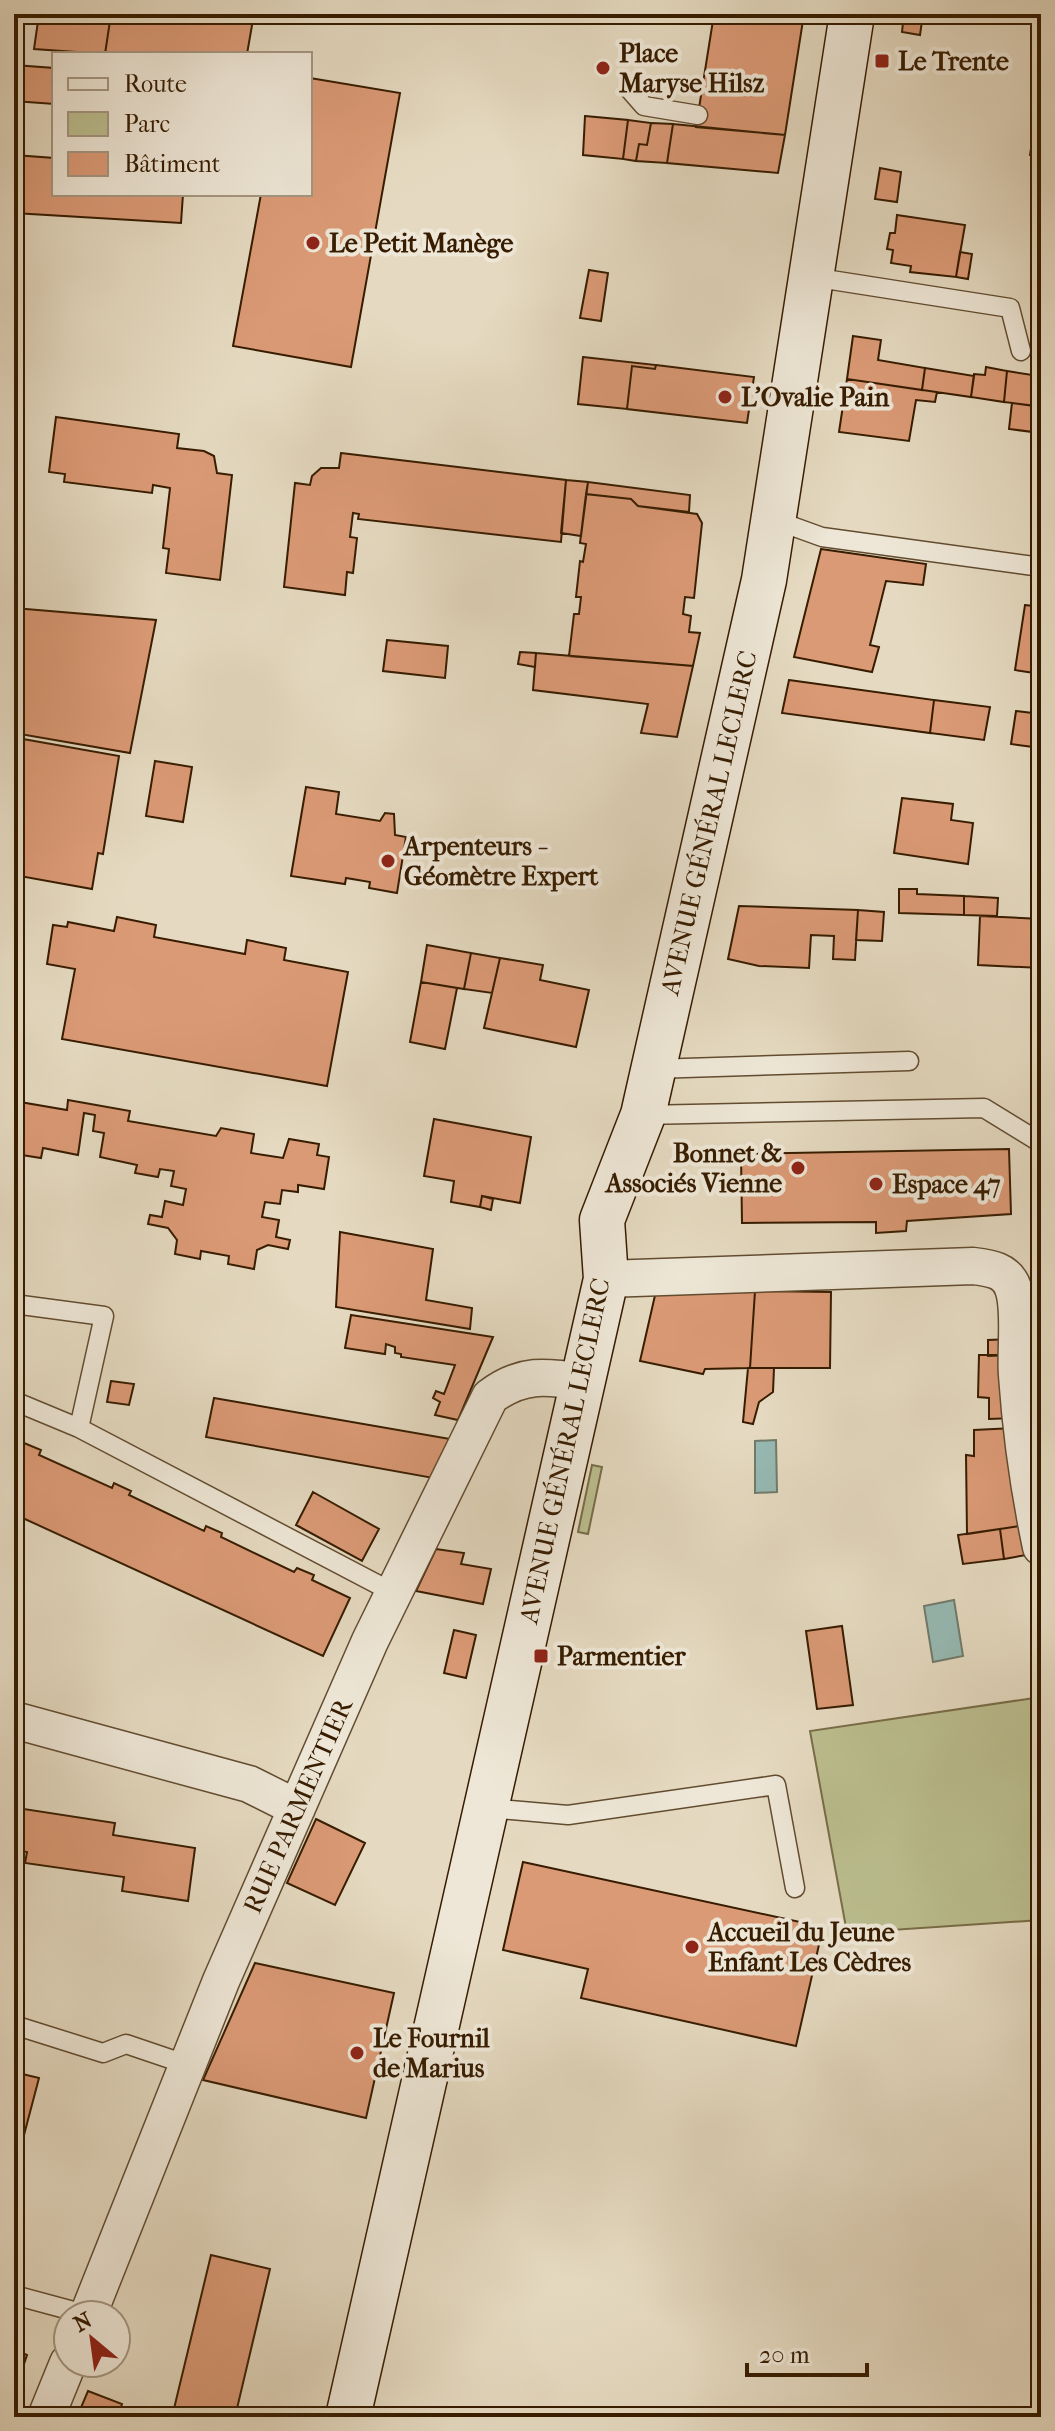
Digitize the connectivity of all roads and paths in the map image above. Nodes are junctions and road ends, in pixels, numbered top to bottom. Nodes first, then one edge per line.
1 (852, 14) edge
2 (630, 90) dead end
3 (698, 115) dead end
4 (812, 277) junction
5 (1021, 351) dead end
6 (775, 520) junction
7 (1041, 567) edge
8 (909, 1061) dead end
9 (653, 1069) junction
10 (643, 1115) junction
11 (1041, 1143) edge
12 (606, 1279) junction
13 (14, 1304) edge
14 (583, 1382) junction
15 (14, 1401) edge
16 (79, 1428) junction
17 (1041, 1547) edge
18 (394, 1593) junction
19 (14, 1720) edge
20 (297, 1808) junction
21 (488, 1808) junction
22 (795, 1888) dead end
23 (14, 2025) edge
24 (188, 2065) junction
25 (14, 2295) edge
26 (94, 2299) edge
27 (52, 2305) edge
28 (61, 2379) edge
29 (46, 2417) edge
30 (348, 2417) edge

1 - 4 main road, AVENUE GÉNÉRAL LECLERC
2 - 3 lane
4 - 5 lane
4 - 6 main road, AVENUE GÉNÉRAL LECLERC
6 - 7 lane
6 - 9 main road, AVENUE GÉNÉRAL LECLERC
8 - 9 lane
9 - 10 main road, AVENUE GÉNÉRAL LECLERC
10 - 11 lane
10 - 12 main road, AVENUE GÉNÉRAL LECLERC
12 - 14 main road, AVENUE GÉNÉRAL LECLERC
12 - 17 street
13 - 16 lane
14 - 18 street, RUE PARMENTIER
14 - 21 main road, AVENUE GÉNÉRAL LECLERC
15 - 16 lane
16 - 18 lane
18 - 20 street, RUE PARMENTIER
19 - 20 street
20 - 24 street, RUE PARMENTIER
21 - 22 lane
21 - 30 main road, AVENUE GÉNÉRAL LECLERC
23 - 24 lane
24 - 26 street, RUE PARMENTIER
25 - 27 lane
28 - 29 street

